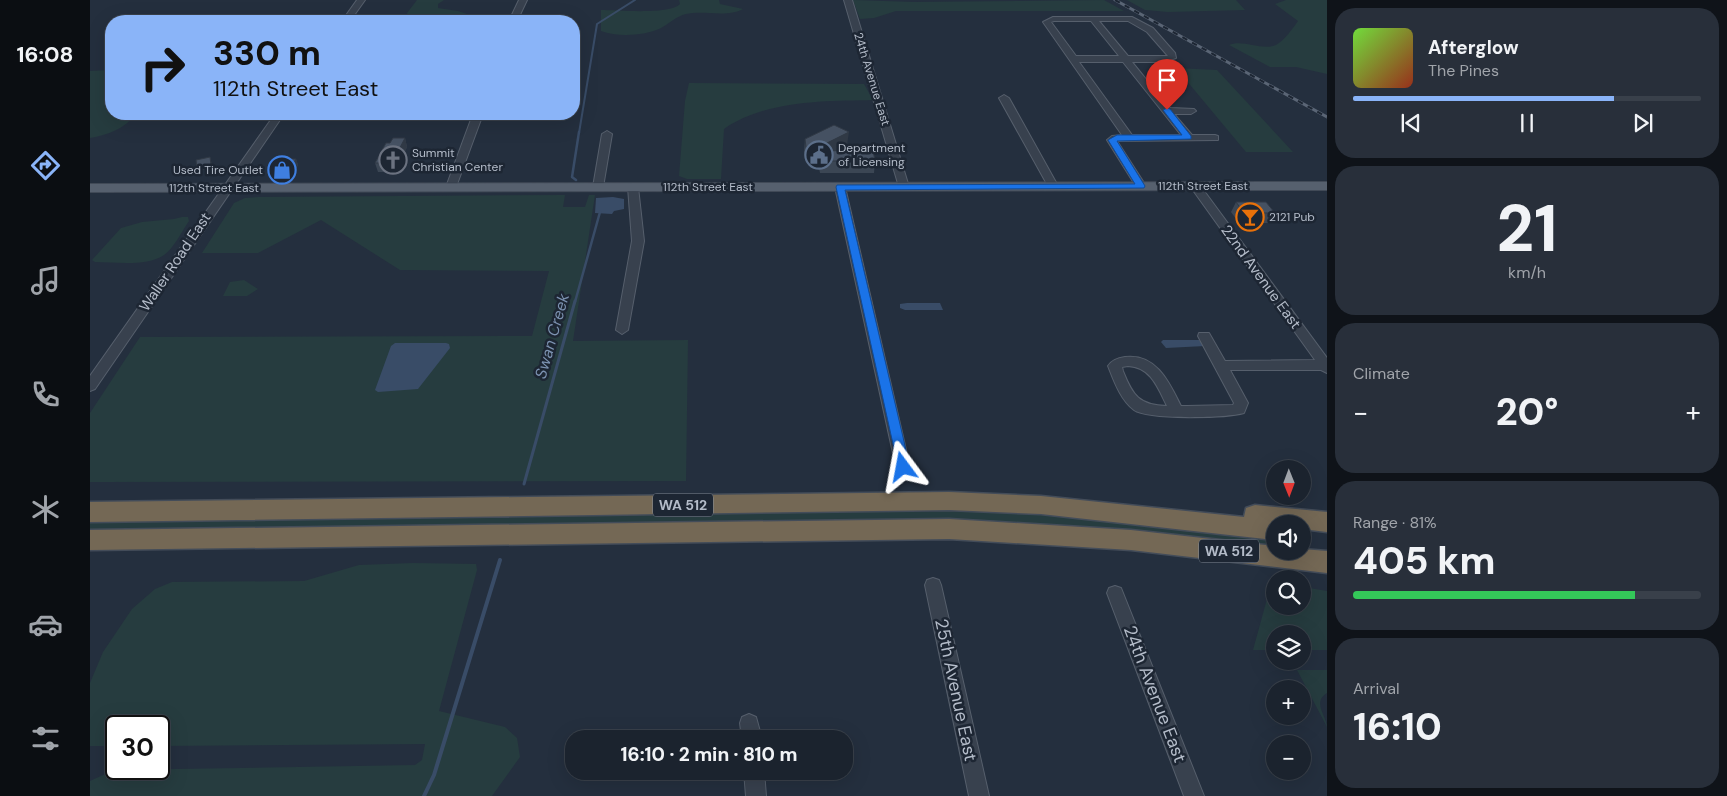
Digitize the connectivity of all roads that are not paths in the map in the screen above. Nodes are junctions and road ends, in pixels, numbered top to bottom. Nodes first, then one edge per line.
1 (361, 0) edge
2 (523, 0) edge
3 (848, 0) edge
4 (350, 15) edge
5 (516, 15) edge
6 (1093, 19) junction
7 (1074, 60) junction
8 (1126, 60) junction
9 (1148, 86) junction
10 (1170, 86) dead end
11 (1004, 98) dead end
12 (1167, 110) junction
13 (1191, 110) dead end
14 (275, 120) edge
15 (476, 120) edge
16 (607, 134) dead end
17 (1188, 137) junction
18 (1129, 138) junction
19 (1215, 138) dead end
20 (1053, 186) junction
21 (1141, 186) junction
22 (1195, 186) junction
23 (1327, 186) edge
24 (451, 187) junction
25 (598, 187) junction
26 (633, 187) junction
27 (840, 187) junction
28 (904, 187) junction
29 (90, 188) edge
30 (226, 188) junction
31 (622, 330) dead end
32 (1204, 336) dead end
33 (1326, 367) edge
34 (1223, 369) junction
35 (90, 386) edge
36 (1176, 410) junction
37 (903, 467) dead end
38 (949, 501) junction
39 (90, 512) edge
40 (1327, 522) edge
41 (1266, 529) edge
42 (1311, 534) edge
43 (1327, 536) edge
44 (90, 540) edge
45 (1131, 540) junction
46 (1327, 562) edge
47 (1327, 572) edge
48 (933, 584) dead end
49 (1115, 592) dead end
50 (755, 780) edge
51 (756, 796) edge
52 (979, 796) edge
53 (1194, 796) edge

1 - 4 street
2 - 5 street
3 - 28 street, 24th Avenue East
6 - 7 street
6 - 8 street
6 - 8 street
7 - 8 street
7 - 18 street
8 - 9 street
9 - 10 street
9 - 12 street
11 - 20 street
12 - 13 street
12 - 17 street
14 - 30 street, Waller Road East
15 - 24 street
16 - 25 street
17 - 18 street
17 - 19 street
18 - 21 street
20 - 21 main road, 112th Street East
20 - 28 main road, 112th Street East
21 - 22 main road, 112th Street East
22 - 23 main road, 112th Street East
22 - 33 street, 22nd Avenue East
24 - 25 main road, 112th Street East
24 - 30 main road, 112th Street East
25 - 26 main road, 112th Street East
26 - 27 main road, 112th Street East
26 - 31 street
27 - 28 main road, 112th Street East
27 - 37 street
29 - 30 main road, 112th Street East
30 - 35 street, Waller Road East
32 - 34 street
33 - 34 street
34 - 36 street
36 - 36 street
38 - 39 highway, WA 512
38 - 40 highway
38 - 41 highway, WA 512
42 - 43 highway
44 - 45 highway, WA 512
45 - 46 highway, WA 512
45 - 47 highway
48 - 52 street, 25th Avenue East
49 - 53 street, 24th Avenue East
50 - 51 street

